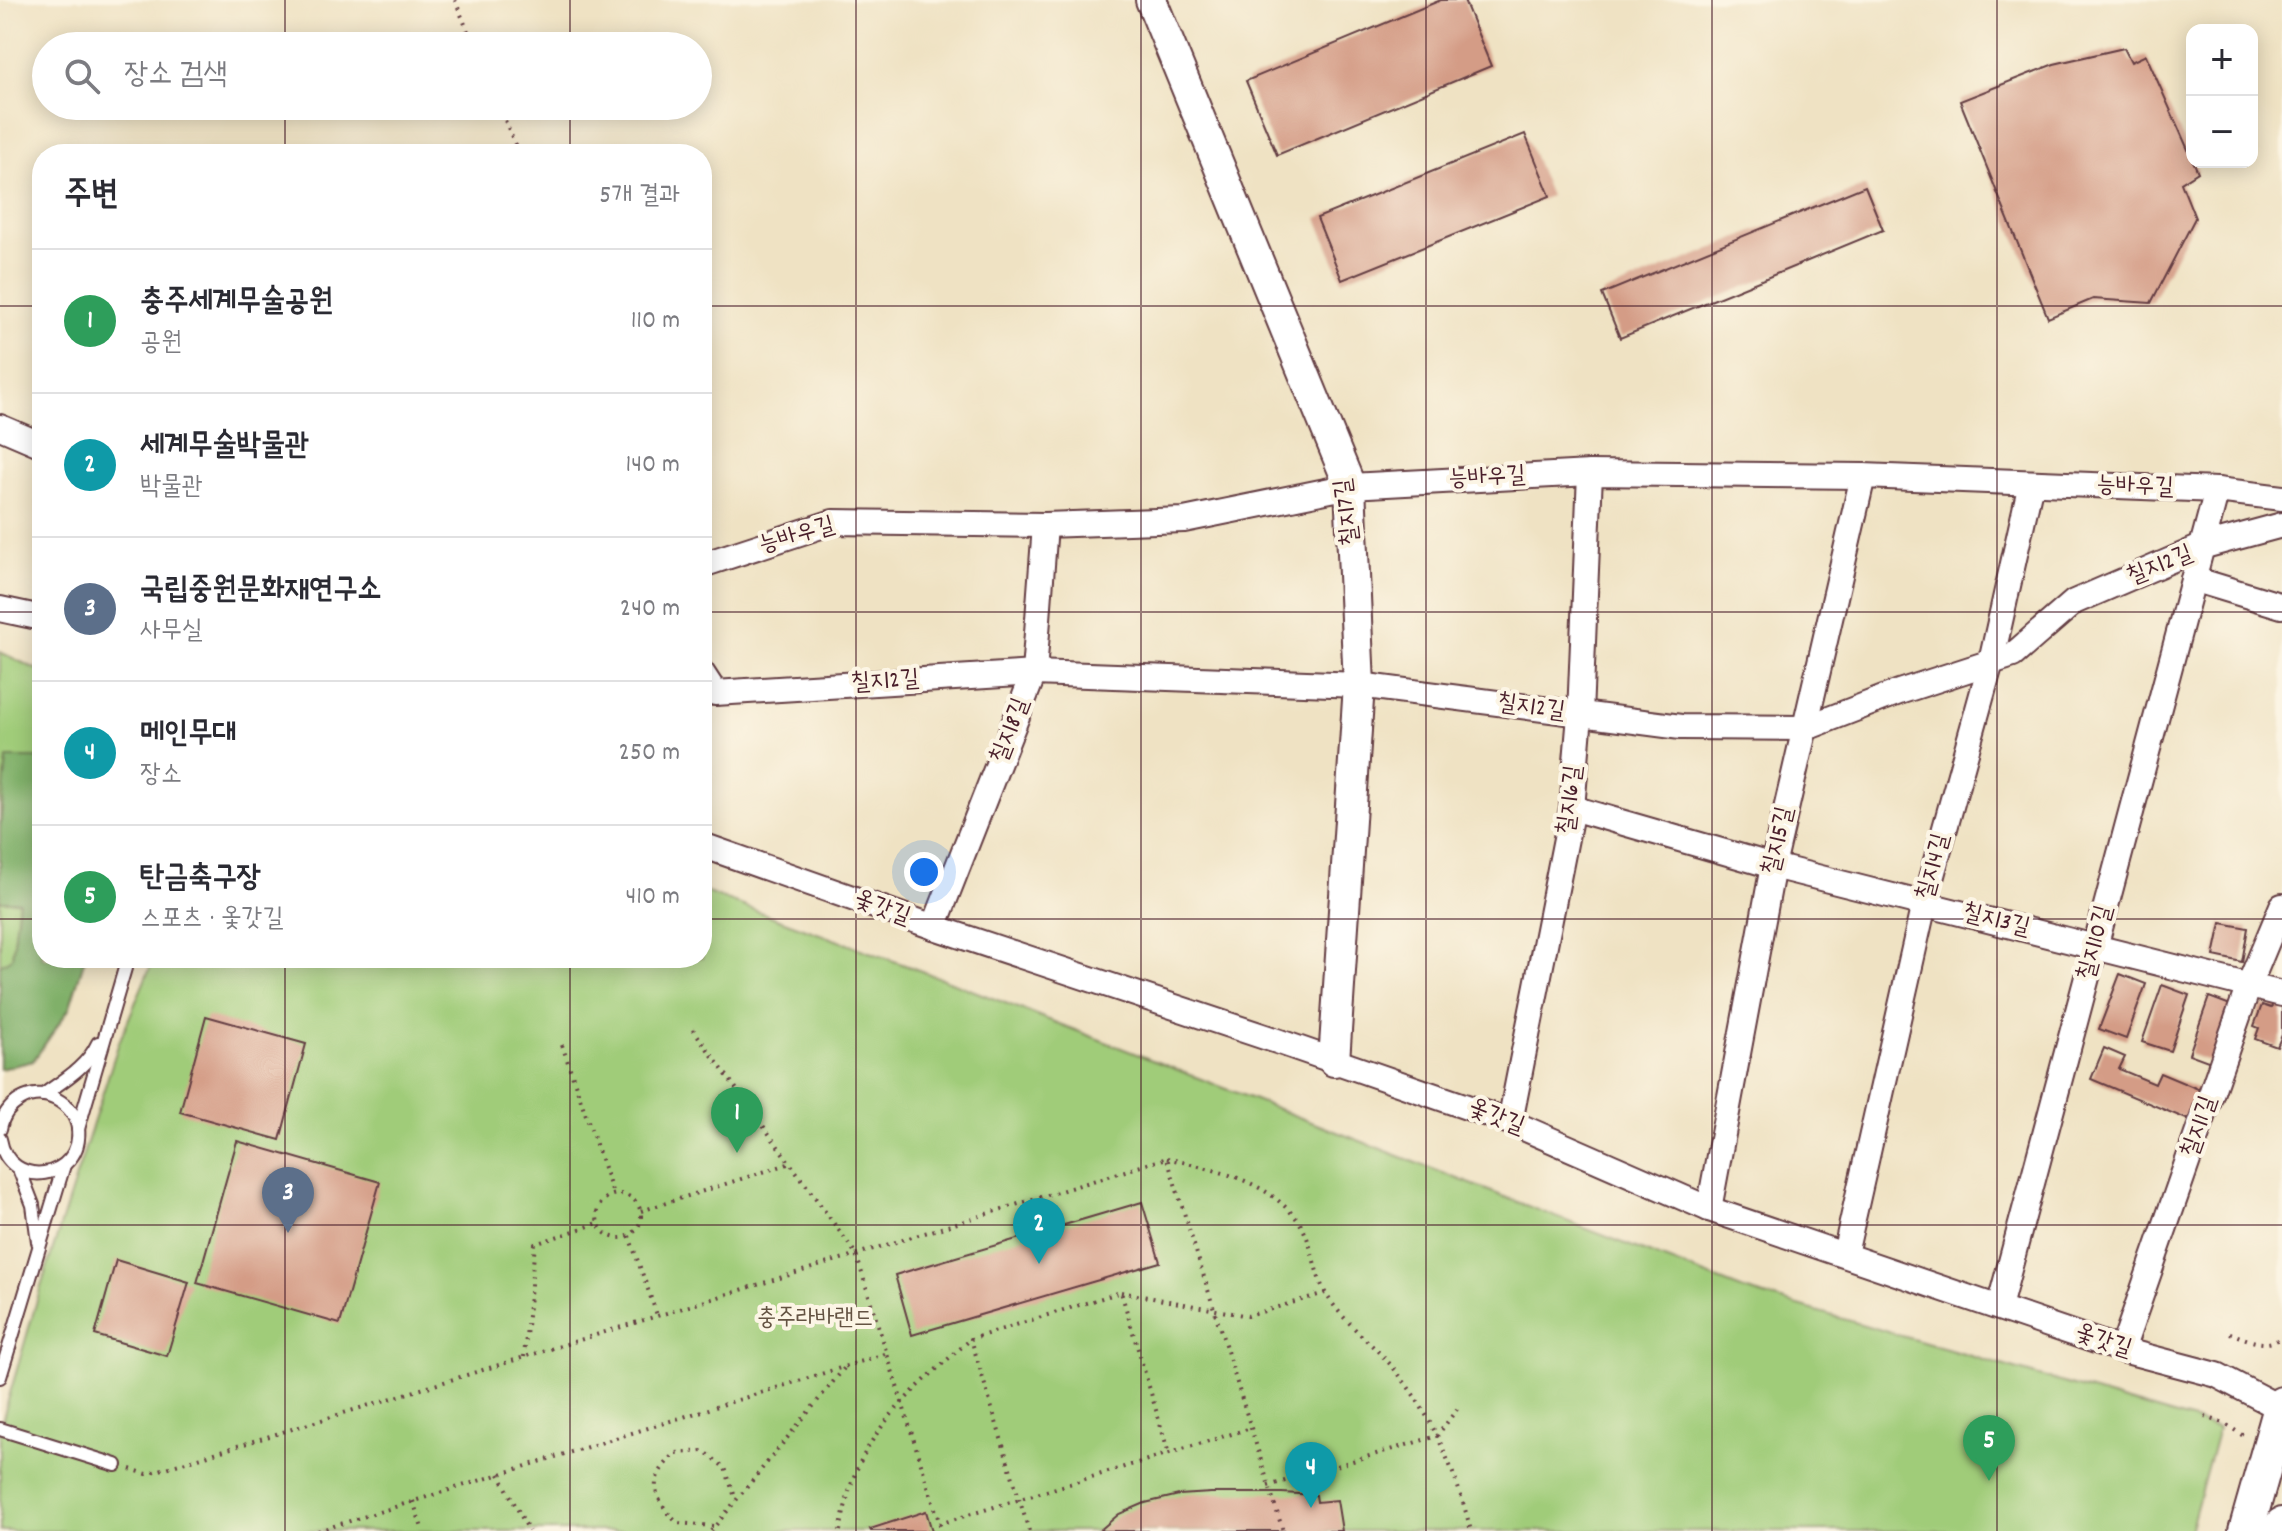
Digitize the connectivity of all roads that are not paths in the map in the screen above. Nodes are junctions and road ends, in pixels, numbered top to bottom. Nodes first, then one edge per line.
1 (1151, 0) edge
2 (0, 427) edge
3 (32, 441) edge
4 (1590, 473) junction
5 (1863, 476) junction
6 (2031, 483) junction
7 (1350, 486) junction
8 (2217, 490) junction
9 (2282, 498) edge
10 (1045, 525) junction
11 (2282, 525) edge
12 (2201, 547) junction
13 (712, 562) edge
14 (2193, 579) junction
15 (2282, 606) edge
16 (0, 609) edge
17 (32, 616) edge
18 (1991, 662) junction
19 (1034, 673) junction
20 (1359, 685) junction
21 (712, 688) edge
22 (1580, 715) junction
23 (1806, 728) junction
24 (1572, 808) junction
25 (712, 849) edge
26 (1773, 866) junction
27 (1924, 904) junction
28 (2282, 906) edge
29 (934, 927) junction
30 (2095, 946) junction
31 (125, 968) edge
32 (2249, 985) junction
33 (2282, 994) edge
34 (111, 1015) junction
35 (1334, 1061) junction
36 (43, 1095) junction
37 (19, 1100) junction
38 (0, 1105) edge
39 (1510, 1122) junction
40 (0, 1129) edge
41 (78, 1129) junction
42 (0, 1142) edge
43 (64, 1165) junction
44 (19, 1169) junction
45 (1709, 1209) junction
46 (38, 1253) junction
47 (1845, 1254) junction
48 (1999, 1307) junction
49 (2122, 1350) junction
50 (0, 1377) edge
51 (2282, 1407) edge
52 (0, 1429) edge
53 (116, 1465) road end
54 (2282, 1525) edge
55 (2246, 1531) edge
56 (2280, 1531) edge

1 - 7 street, 칠지7길
2 - 3 street
4 - 5 street, 능바우길
4 - 7 street, 능바우길
4 - 22 street, 칠지6길
5 - 6 street, 능바우길
5 - 23 street, 칠지5길
6 - 8 street, 능바우길
6 - 18 street, 칠지4길
7 - 10 street, 능바우길
7 - 20 street, 칠지7길
8 - 9 street, 능바우길
8 - 12 street
10 - 13 street, 능바우길
10 - 19 street, 칠지8길
11 - 12 street
12 - 14 street, 칠지2길
12 - 18 street, 칠지2길
14 - 15 street, 칠지2길
14 - 30 street, 칠지10길
16 - 17 street
18 - 23 street, 칠지2길
18 - 27 street, 칠지4길
19 - 20 street, 칠지2길
19 - 21 street, 칠지2길
19 - 29 street, 칠지8길
20 - 22 street, 칠지2길
20 - 35 street, 칠지7길
22 - 23 street, 칠지2길
22 - 24 street, 칠지6길
23 - 26 street, 칠지5길
24 - 26 street, 칠지3길
24 - 39 street, 칠지6길
25 - 29 street, 옻갓길
26 - 27 street, 칠지3길
26 - 45 street, 칠지5길
27 - 30 street, 칠지3길
27 - 47 street, 칠지4길
28 - 32 street, 칠지1길
29 - 35 street, 옻갓길
30 - 32 street, 칠지3길
30 - 48 street, 칠지10길
31 - 34 lane
32 - 33 street, 칠지3길
32 - 49 street, 칠지1길
34 - 36 lane
34 - 41 lane
35 - 39 street, 옻갓길
36 - 37 lane
36 - 41 lane
37 - 38 lane
37 - 40 lane
39 - 45 street, 옻갓길
41 - 43 lane
42 - 44 lane
43 - 44 lane
43 - 46 lane
44 - 46 lane
45 - 47 street, 옻갓길
46 - 50 lane
47 - 48 street, 옻갓길
48 - 49 street, 옻갓길
49 - 51 street, 옻갓길
51 - 55 main road
52 - 53 lane
54 - 56 main road

